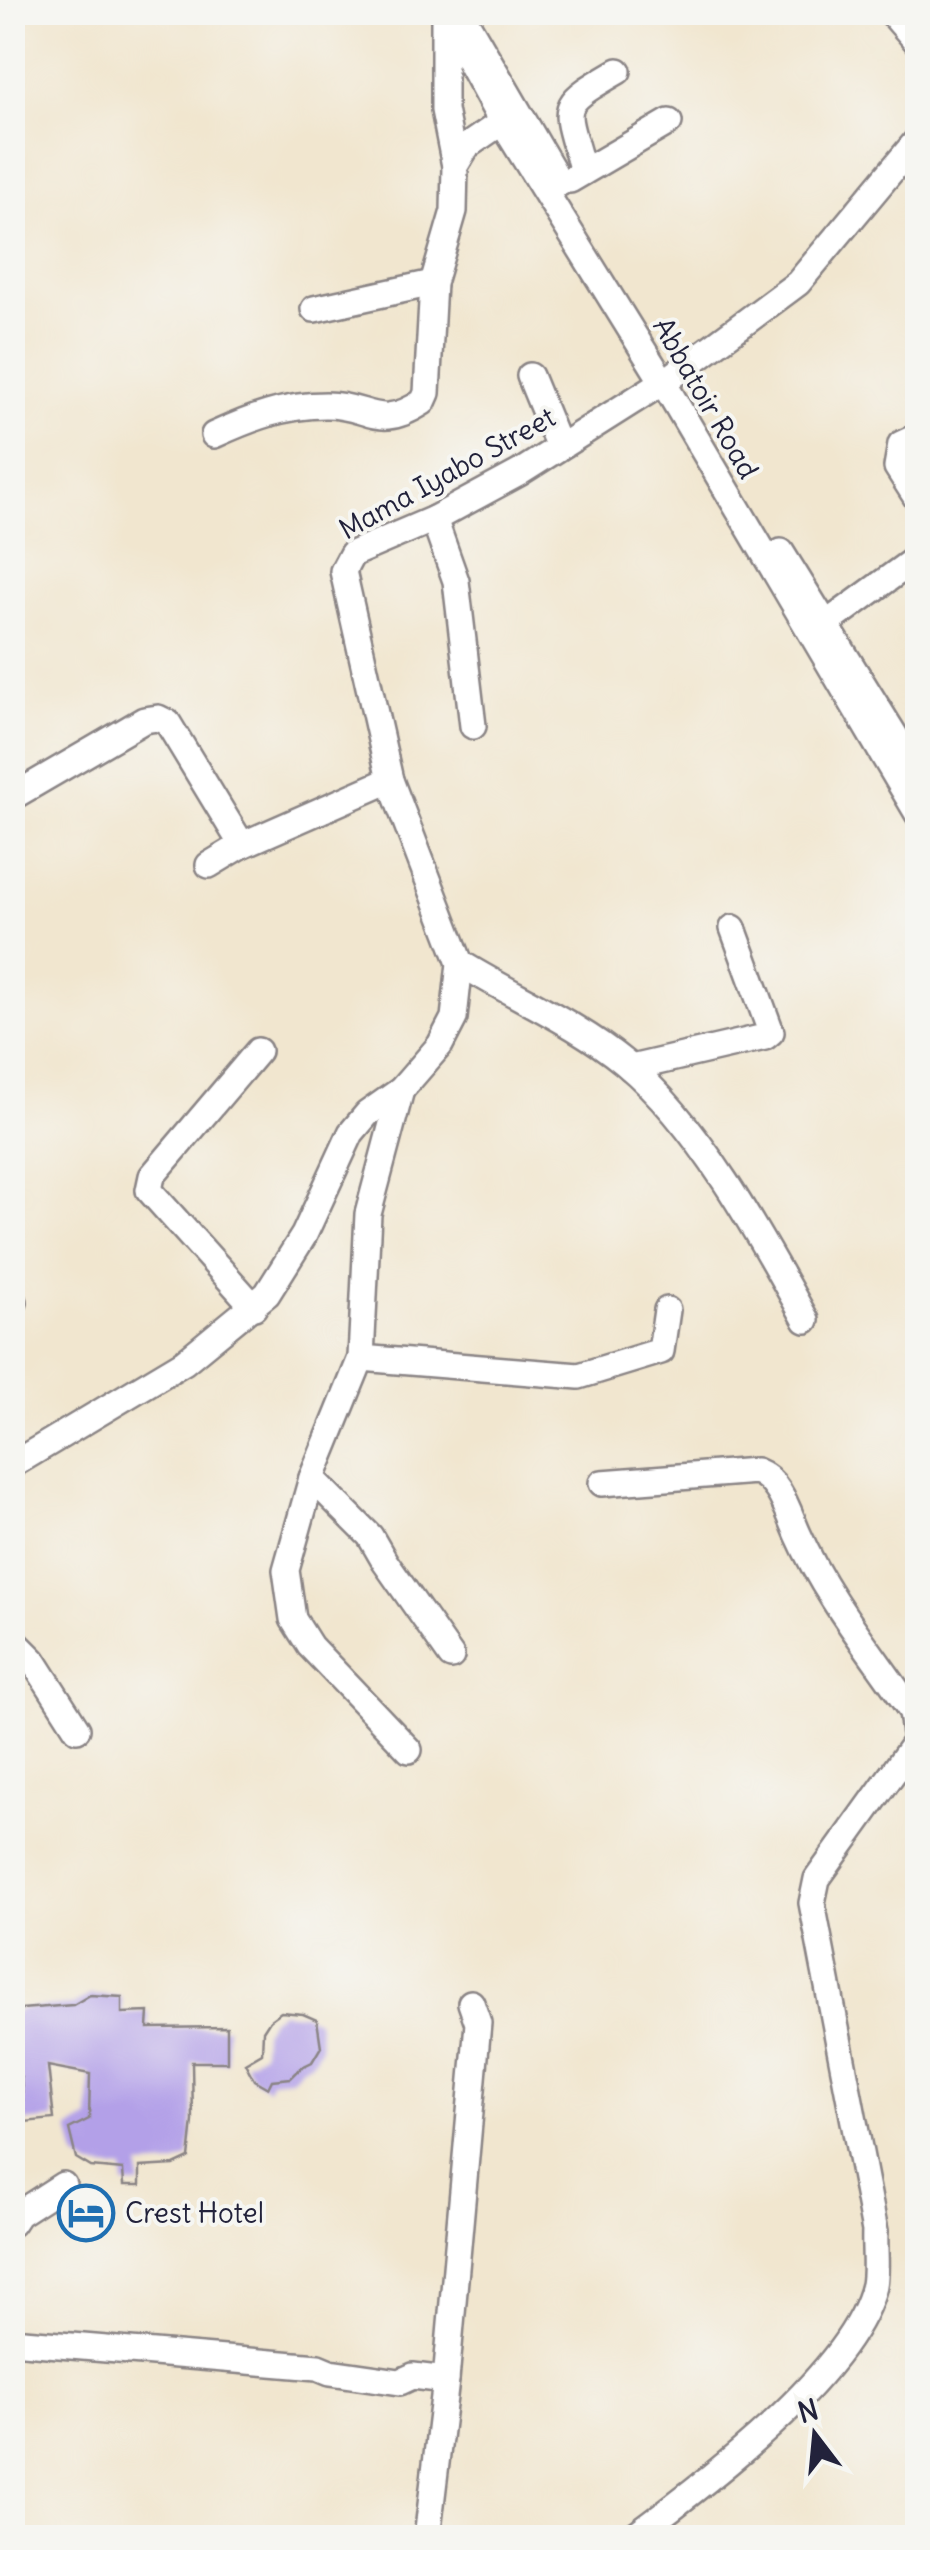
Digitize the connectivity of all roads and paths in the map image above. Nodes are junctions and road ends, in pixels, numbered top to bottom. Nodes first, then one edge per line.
1 (890, 12) edge
2 (449, 13) edge
3 (918, 43) edge
4 (618, 71) dead end
5 (502, 122) junction
6 (669, 122) dead end
7 (918, 139) edge
8 (454, 166) junction
9 (572, 178) junction
10 (433, 283) junction
11 (314, 309) dead end
12 (530, 376) dead end
13 (669, 379) junction
14 (214, 435) dead end
15 (918, 436) edge
16 (560, 447) junction
17 (918, 500) edge
18 (434, 520) junction
19 (918, 557) edge
20 (826, 624) junction
21 (473, 726) dead end
22 (918, 774) edge
23 (390, 780) junction
24 (12, 797) edge
25 (918, 814) edge
26 (242, 846) junction
27 (209, 865) dead end
28 (733, 928) dead end
29 (460, 963) junction
30 (258, 1051) dead end
31 (631, 1068) junction
32 (401, 1090) junction
33 (254, 1307) junction
34 (667, 1310) dead end
35 (806, 1320) dead end
36 (361, 1358) junction
37 (12, 1465) edge
38 (312, 1478) junction
39 (602, 1483) dead end
40 (12, 1639) edge
41 (451, 1656) dead end
42 (77, 1729) dead end
43 (410, 1750) dead end
44 (471, 2002) dead end
45 (63, 2186) dead end
46 (12, 2223) edge
47 (12, 2341) edge
48 (446, 2380) junction
49 (427, 2538) edge
50 (631, 2538) edge

1 - 3 street
2 - 5 street, Abbatoir Road
2 - 8 street
2 - 9 street, Abbatoir Road
4 - 9 street
5 - 8 street
5 - 13 street, Abbatoir Road
6 - 9 street
7 - 13 street, Mama Iyabo Street
8 - 10 street
9 - 13 street, Abbatoir Road
10 - 11 street
10 - 14 street
12 - 16 street
13 - 16 street, Mama Iyabo Street
13 - 20 street, Abbatoir Road
13 - 25 street, Abbatoir Road
15 - 17 street
16 - 18 street, Mama Iyabo Street
18 - 21 street
18 - 23 street, Mama Iyabo Street
19 - 20 street
20 - 22 street, Abbatoir Road
23 - 26 street
23 - 29 street, Mama Iyabo Street
24 - 26 street
26 - 27 street
28 - 31 street
29 - 31 street
29 - 32 street, Mama Iyabo Street
30 - 33 street
31 - 35 street
32 - 33 street, Mama Iyabo Street
32 - 36 street
33 - 37 street, Mama Iyabo Street
34 - 36 street
36 - 38 street
38 - 41 street
38 - 43 street
39 - 50 street
40 - 42 street
44 - 48 street
45 - 46 street
47 - 48 street
48 - 49 street

